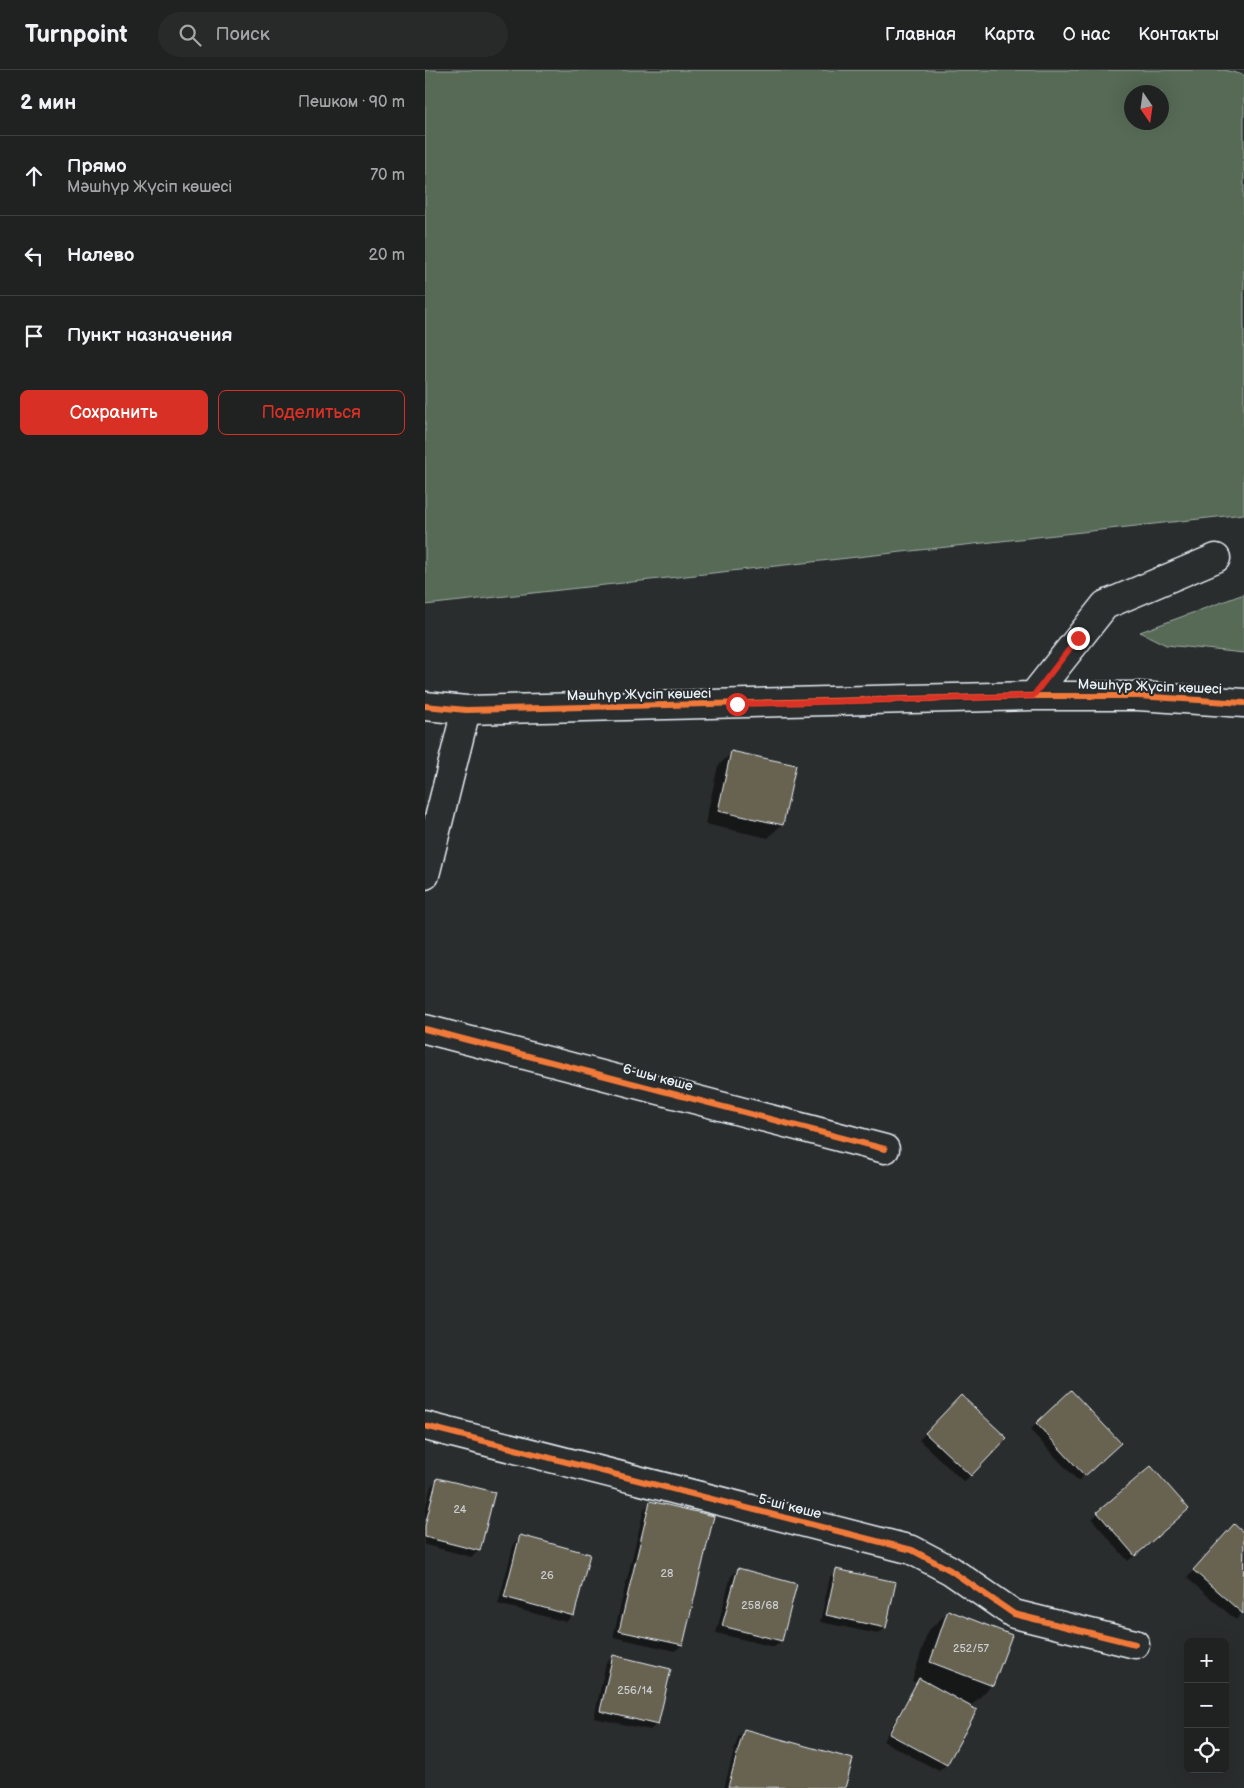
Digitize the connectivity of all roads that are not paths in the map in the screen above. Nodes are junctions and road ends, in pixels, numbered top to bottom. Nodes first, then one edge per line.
1 (1216, 558) dead end
2 (1033, 696) junction
3 (1244, 703) edge
4 (425, 706) edge
5 (466, 710) junction
6 (425, 875) edge
7 (425, 1029) edge
8 (885, 1149) dead end
9 (425, 1426) edge
10 (1135, 1644) dead end

1 - 2 street
2 - 3 street, Мәшhүр Жүсіп көшесі
2 - 5 street, Мәшhүр Жүсіп көшесі
4 - 5 street, Мәшhүр Жүсіп көшесі
5 - 6 street
7 - 8 street, 6-шы көше
9 - 10 street, 5-ші көше

